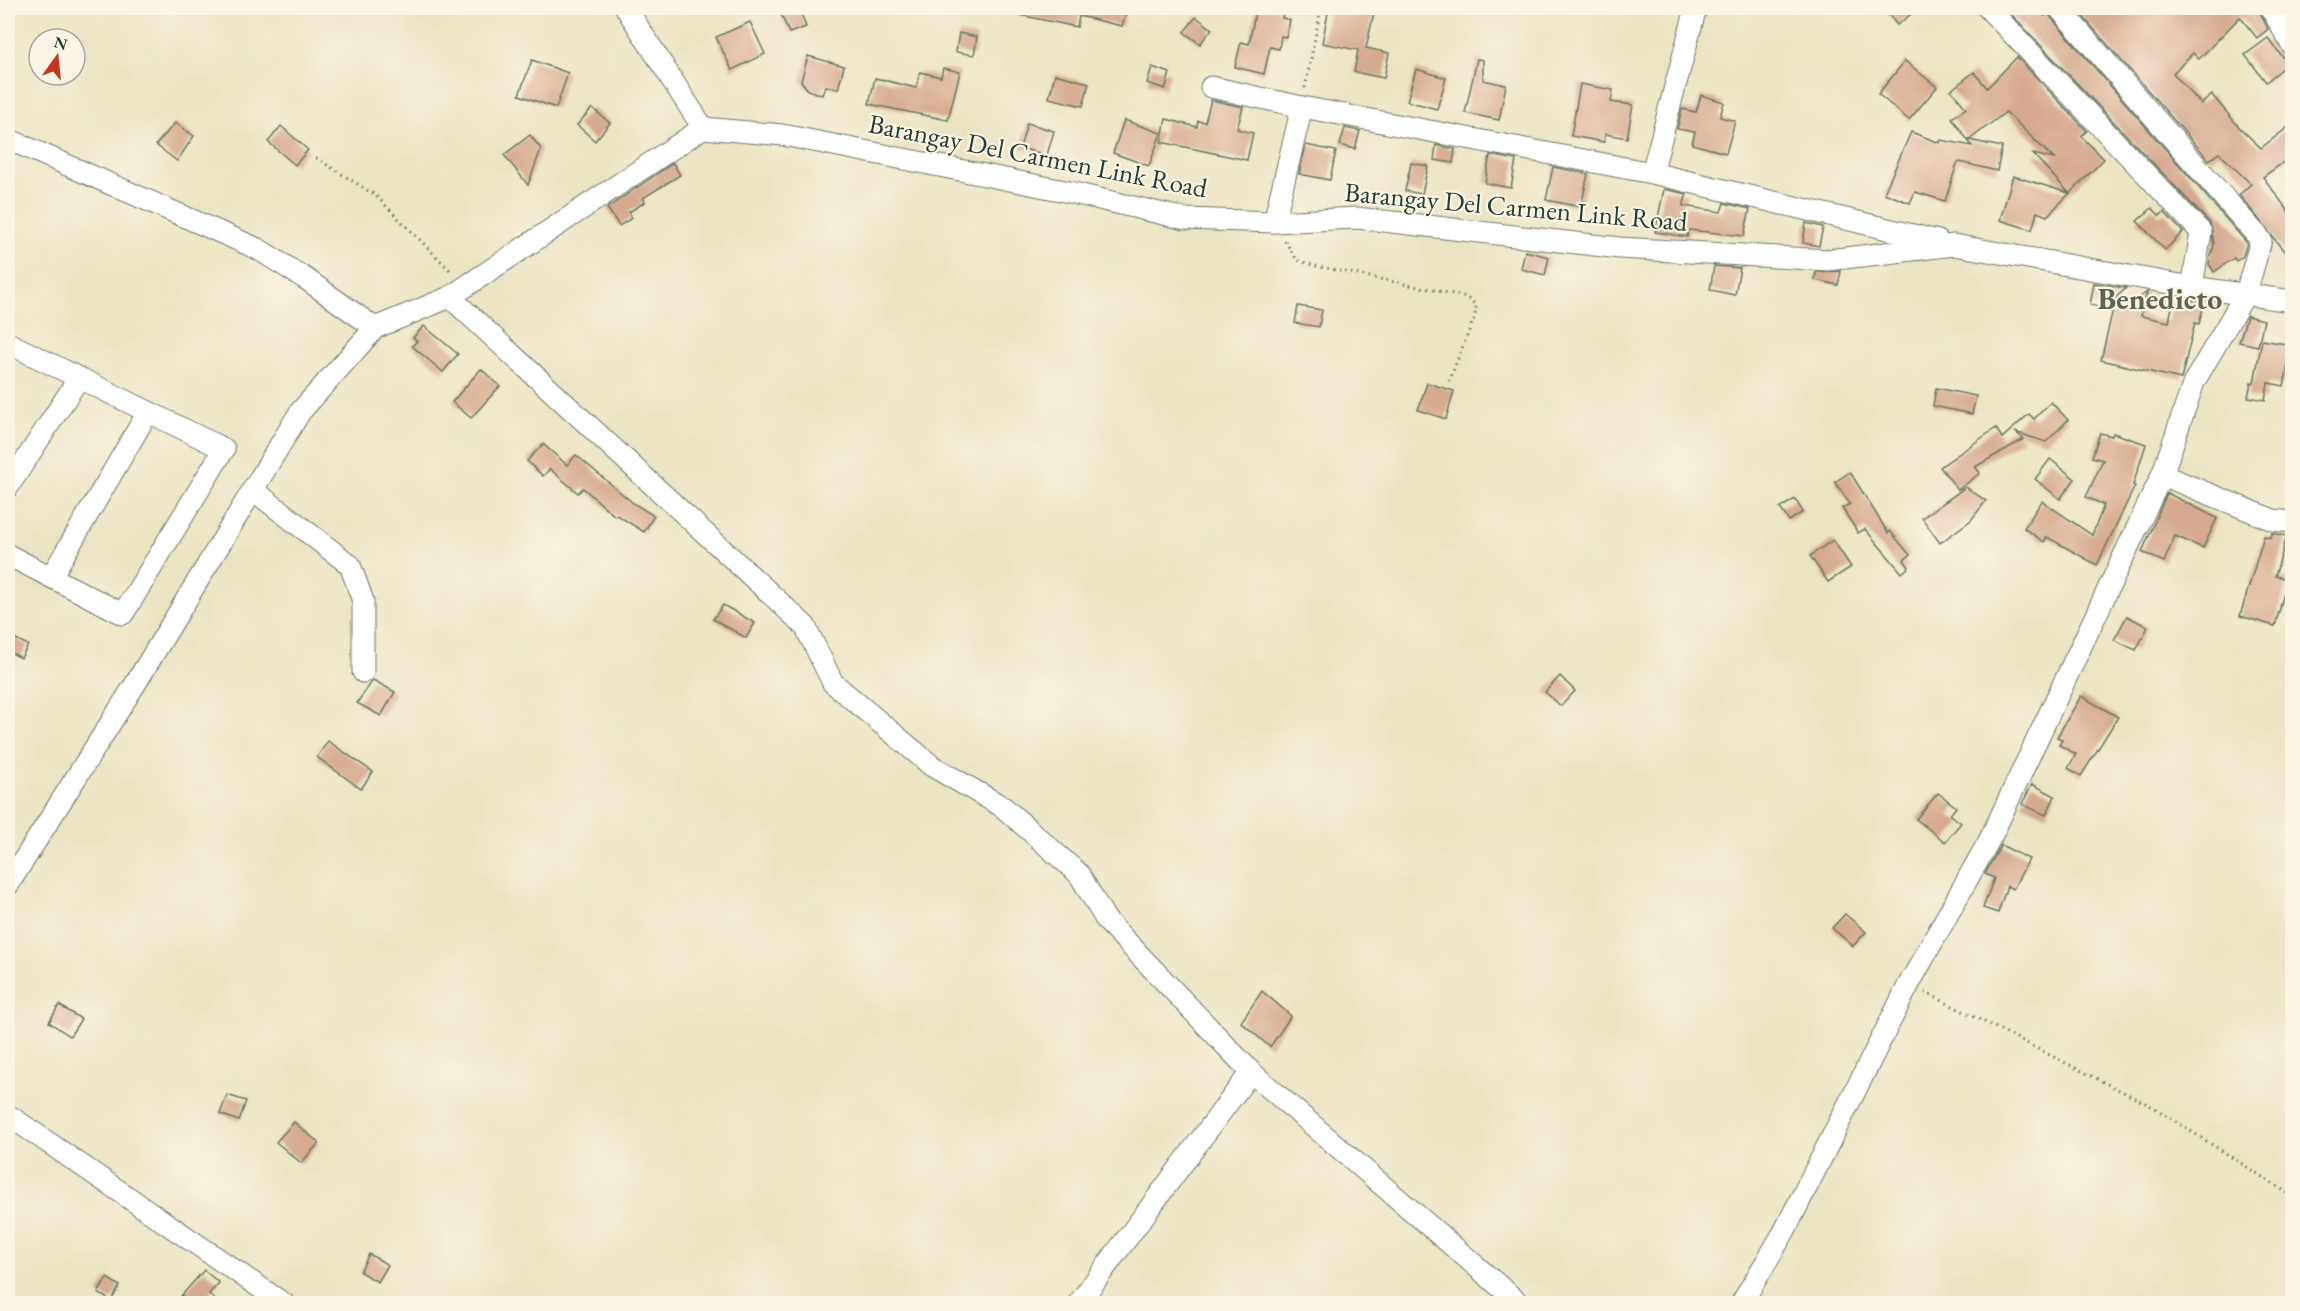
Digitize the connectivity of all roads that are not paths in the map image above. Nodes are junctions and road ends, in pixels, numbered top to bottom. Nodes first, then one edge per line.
1 (626, 8) edge
2 (1696, 8) edge
3 (1988, 8) edge
4 (2059, 8) edge
5 (2271, 8) edge
6 (2292, 45) edge
7 (1211, 87) dead end
8 (1302, 107) junction
9 (703, 128) junction
10 (8, 139) edge
11 (1652, 173) junction
12 (1274, 222) junction
13 (1954, 245) junction
14 (2192, 287) junction
15 (458, 291) junction
16 (2246, 293) junction
17 (2292, 301) edge
18 (375, 328) junction
19 (8, 343) edge
20 (79, 378) junction
21 (148, 412) junction
22 (2162, 475) junction
23 (8, 487) edge
24 (253, 490) junction
25 (2292, 522) edge
26 (8, 555) edge
27 (51, 577) junction
28 (363, 672) dead end
29 (8, 885) edge
30 (1251, 1072) junction
31 (8, 1115) edge
32 (284, 1304) edge
33 (1078, 1304) edge
34 (1520, 1304) edge
35 (1741, 1304) edge

1 - 9 street
2 - 11 street
3 - 14 street
4 - 16 street
5 - 6 street
7 - 8 street
8 - 11 street
8 - 12 street
9 - 12 street, Barangay Del Carmen Link Road
9 - 15 street
10 - 18 street
11 - 13 street
12 - 13 street, Barangay Del Carmen Link Road
13 - 14 street, Barangay Del Carmen Link Road
14 - 16 street, Barangay Del Carmen Link Road
15 - 18 street
15 - 30 street
16 - 17 street, Barangay Del Carmen Link Road
16 - 22 street
18 - 24 street
19 - 20 street
20 - 21 street
20 - 23 street
21 - 27 street
21 - 27 street
22 - 25 street
22 - 35 street
24 - 28 street
24 - 29 street
26 - 27 street
30 - 33 street
30 - 34 street
31 - 32 street

